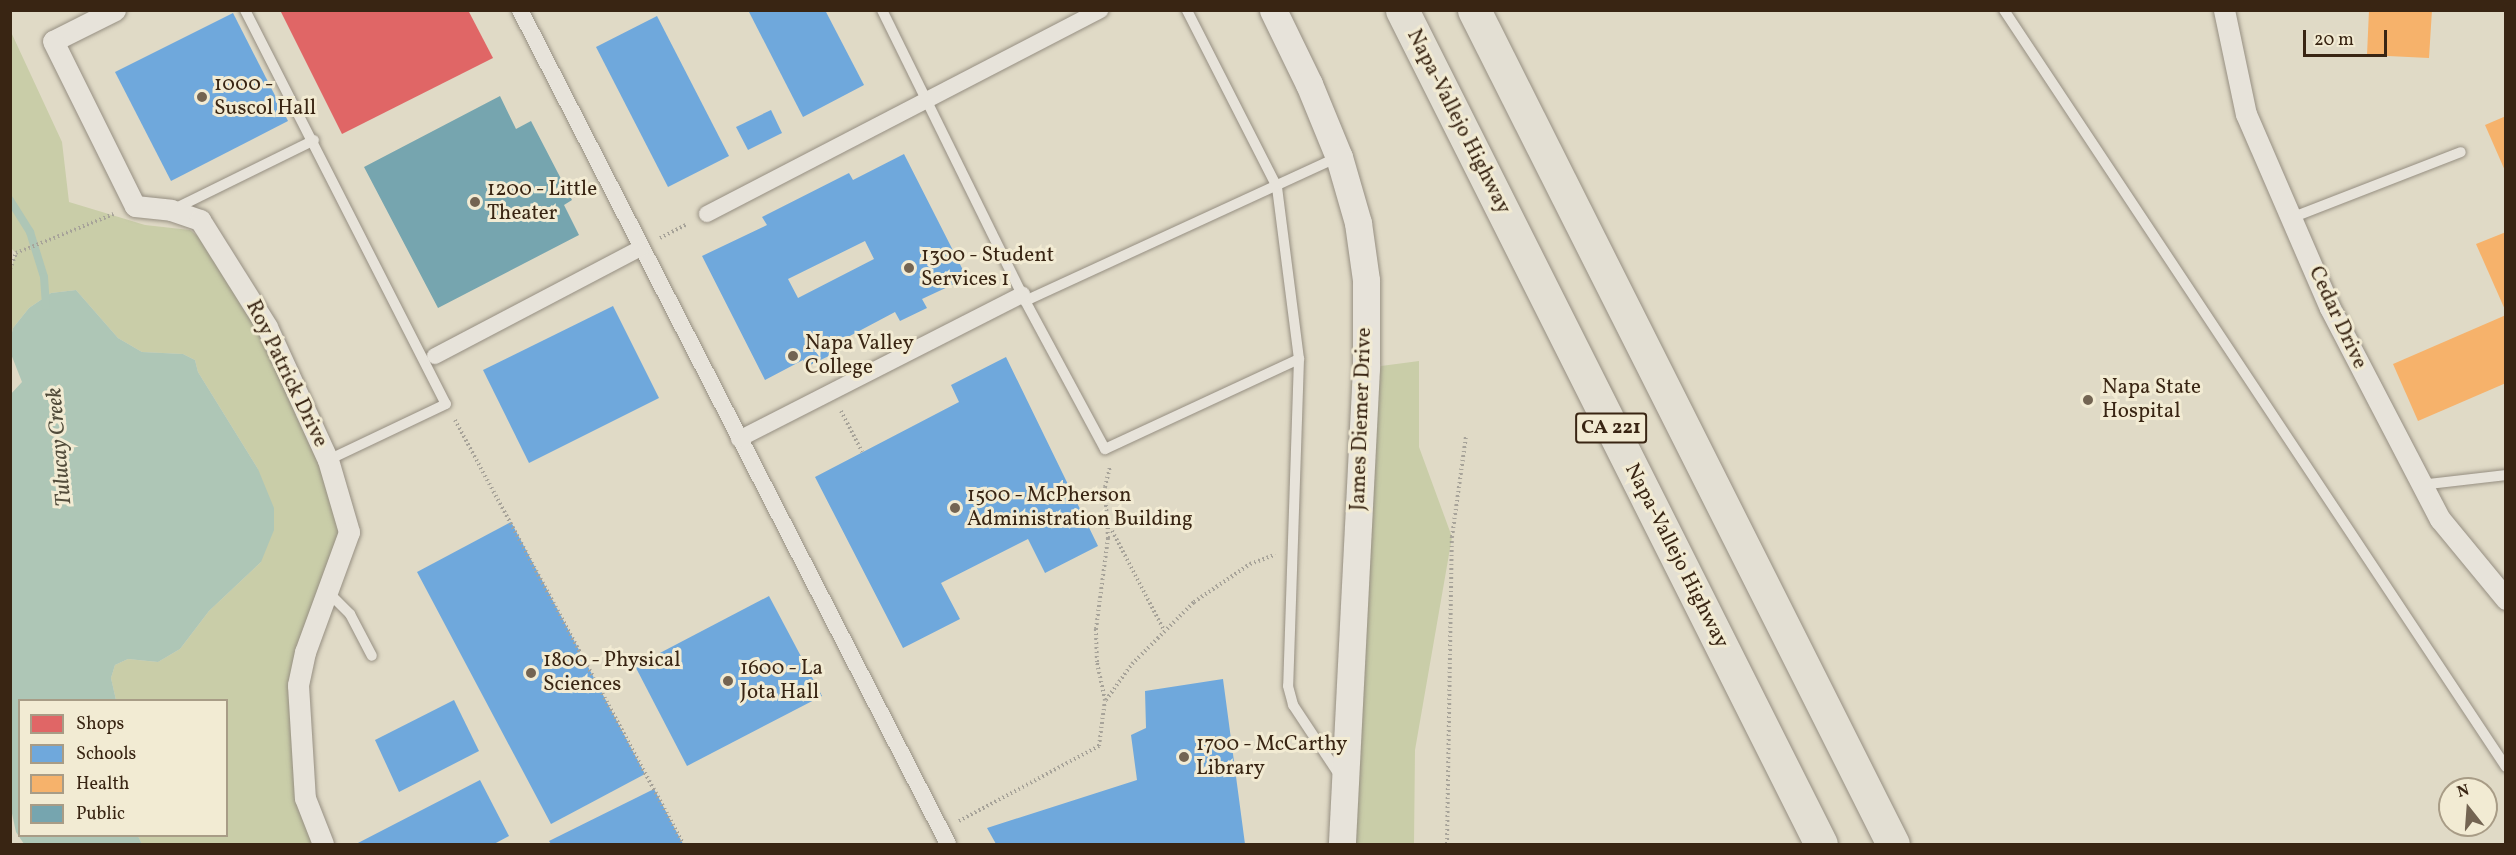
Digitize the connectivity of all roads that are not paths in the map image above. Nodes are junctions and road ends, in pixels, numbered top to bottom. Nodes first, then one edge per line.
1 (115, 10) edge
2 (245, 10) edge
3 (520, 10) edge
4 (882, 10) edge
5 (1100, 10) edge
6 (1187, 10) edge
7 (1273, 10) edge
8 (1402, 10) edge
9 (1474, 10) edge
10 (2004, 10) edge
11 (2224, 10) edge
12 (925, 100) junction
13 (314, 140) junction
14 (2461, 152) dead end
15 (1339, 157) junction
16 (1277, 187) junction
17 (171, 210) junction
18 (707, 213) road end
19 (2291, 218) junction
20 (641, 248) junction
21 (1023, 298) junction
22 (435, 356) dead end
23 (1299, 359) junction
24 (739, 439) junction
25 (328, 460) junction
26 (2505, 475) edge
27 (2420, 485) junction
28 (329, 593) junction
29 (2505, 598) edge
30 (372, 656) dead end
31 (2505, 767) edge
32 (1345, 783) junction
33 (945, 838) edge
34 (323, 844) edge
35 (1342, 844) edge
36 (1821, 844) edge
37 (1893, 844) edge

1 - 17 street, Roy Patrick Drive
2 - 13 lane
3 - 20 street
4 - 12 lane
5 - 12 street
6 - 16 lane
7 - 15 street, James Diemer Drive
8 - 36 main road, Napa-Vallejo Highway / CA 221
9 - 37 main road, CA 221
10 - 31 lane
11 - 19 street, Cedar Drive
12 - 18 street
12 - 21 lane
13 - 17 lane
13 - 25 lane
14 - 19 lane
15 - 16 lane
15 - 32 street, James Diemer Drive
16 - 21 lane
16 - 23 lane
17 - 25 street, Roy Patrick Drive
19 - 27 street, Cedar Drive
20 - 22 street
20 - 24 street
21 - 23 lane
21 - 24 street
23 - 32 lane
24 - 33 street
25 - 28 street, Roy Patrick Drive
26 - 27 lane
27 - 29 street, Cedar Drive
28 - 30 lane
28 - 34 street, Roy Patrick Drive
32 - 35 street, James Diemer Drive

